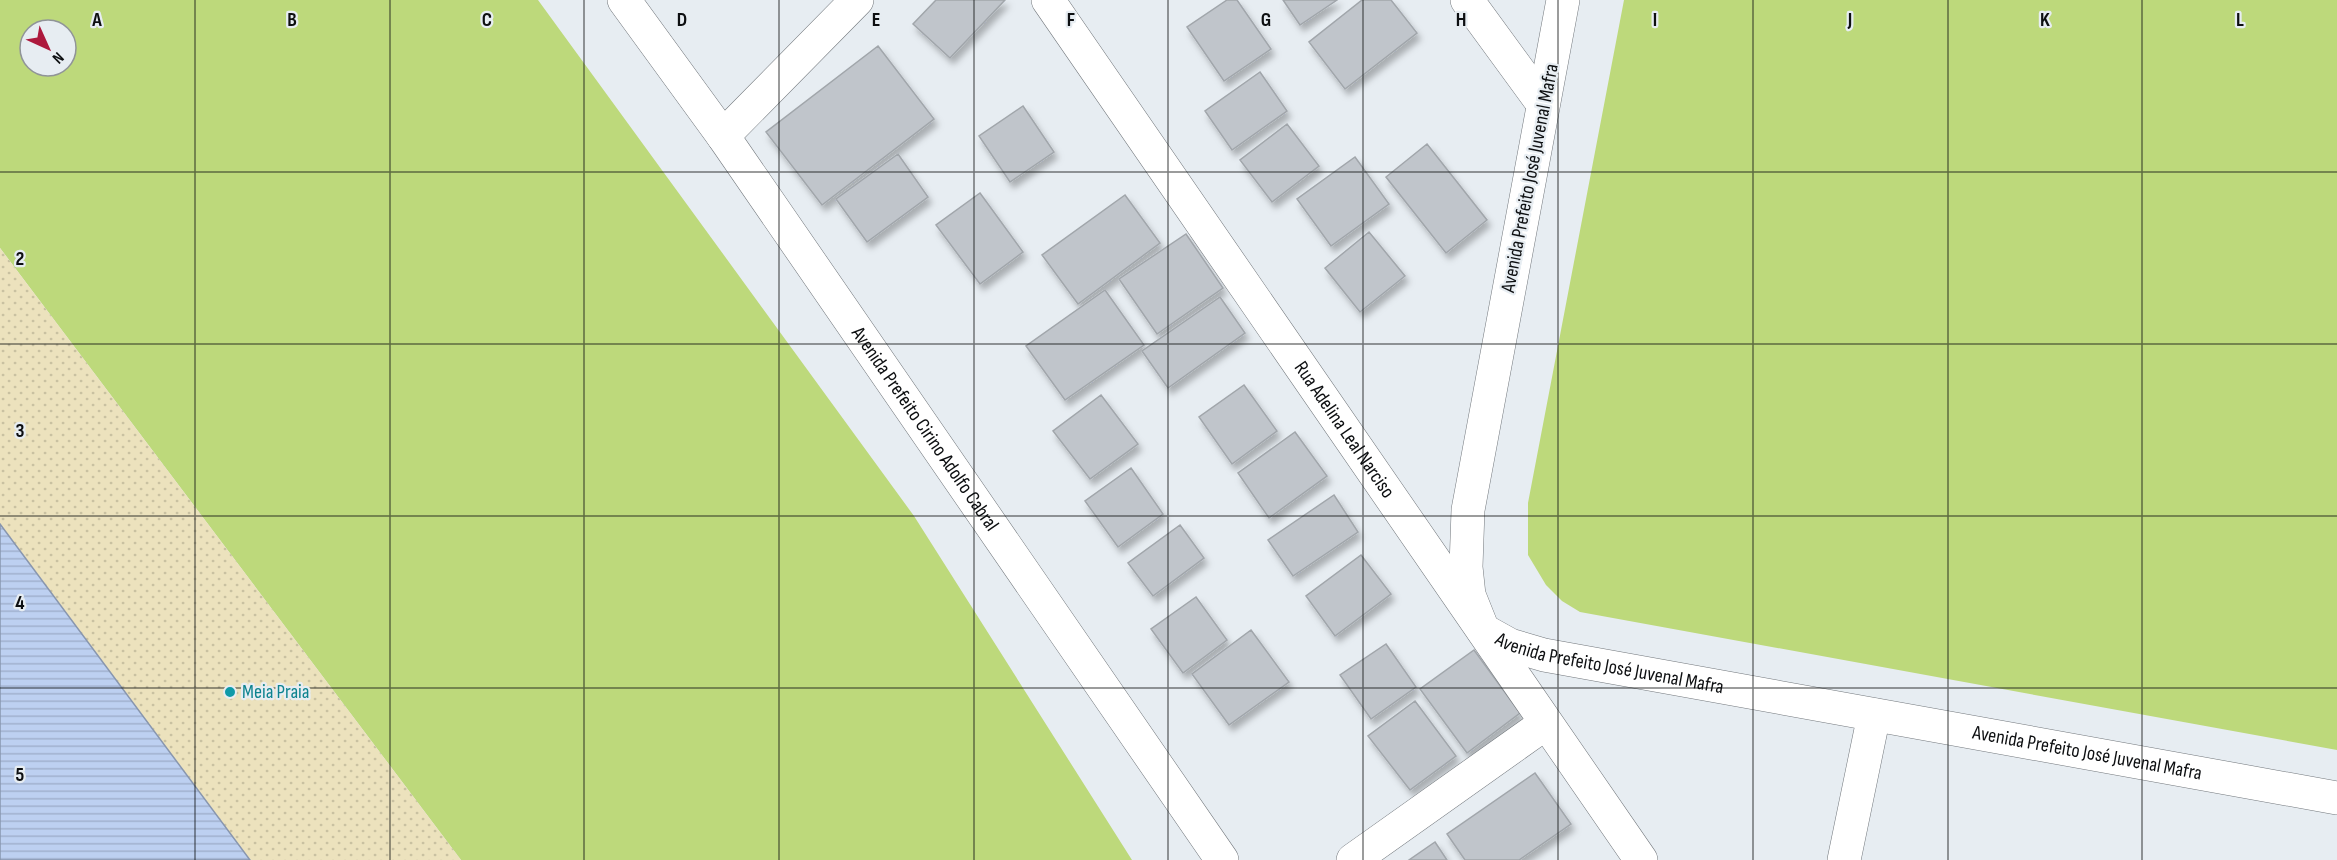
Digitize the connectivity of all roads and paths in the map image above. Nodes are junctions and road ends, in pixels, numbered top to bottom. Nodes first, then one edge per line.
1 (624, 0) edge
2 (857, 0) edge
3 (1048, 0) edge
4 (1467, 0) edge
5 (1563, 0) edge
6 (1543, 104) junction
7 (723, 136) junction
8 (1483, 630) junction
9 (1874, 715) junction
10 (1546, 723) junction
11 (2337, 798) edge
12 (1222, 860) edge
13 (1353, 860) edge
14 (1641, 860) edge
15 (1844, 860) edge

1 - 7 main road, Avenida Prefeito Cirino Adolfo Cabral
2 - 7 main road
3 - 8 main road, Rua Adelina Leal Narciso
4 - 6 main road
5 - 6 main road, Avenida Prefeito José Juvenal Mafra
6 - 8 main road, Avenida Prefeito José Juvenal Mafra
7 - 12 main road, Avenida Prefeito Cirino Adolfo Cabral
8 - 9 main road, Avenida Prefeito José Juvenal Mafra
8 - 10 main road, Rua Adelina Leal Narciso
9 - 11 main road, Avenida Prefeito José Juvenal Mafra
9 - 15 main road
10 - 13 main road
10 - 14 main road, Rua Adelina Leal Narciso

